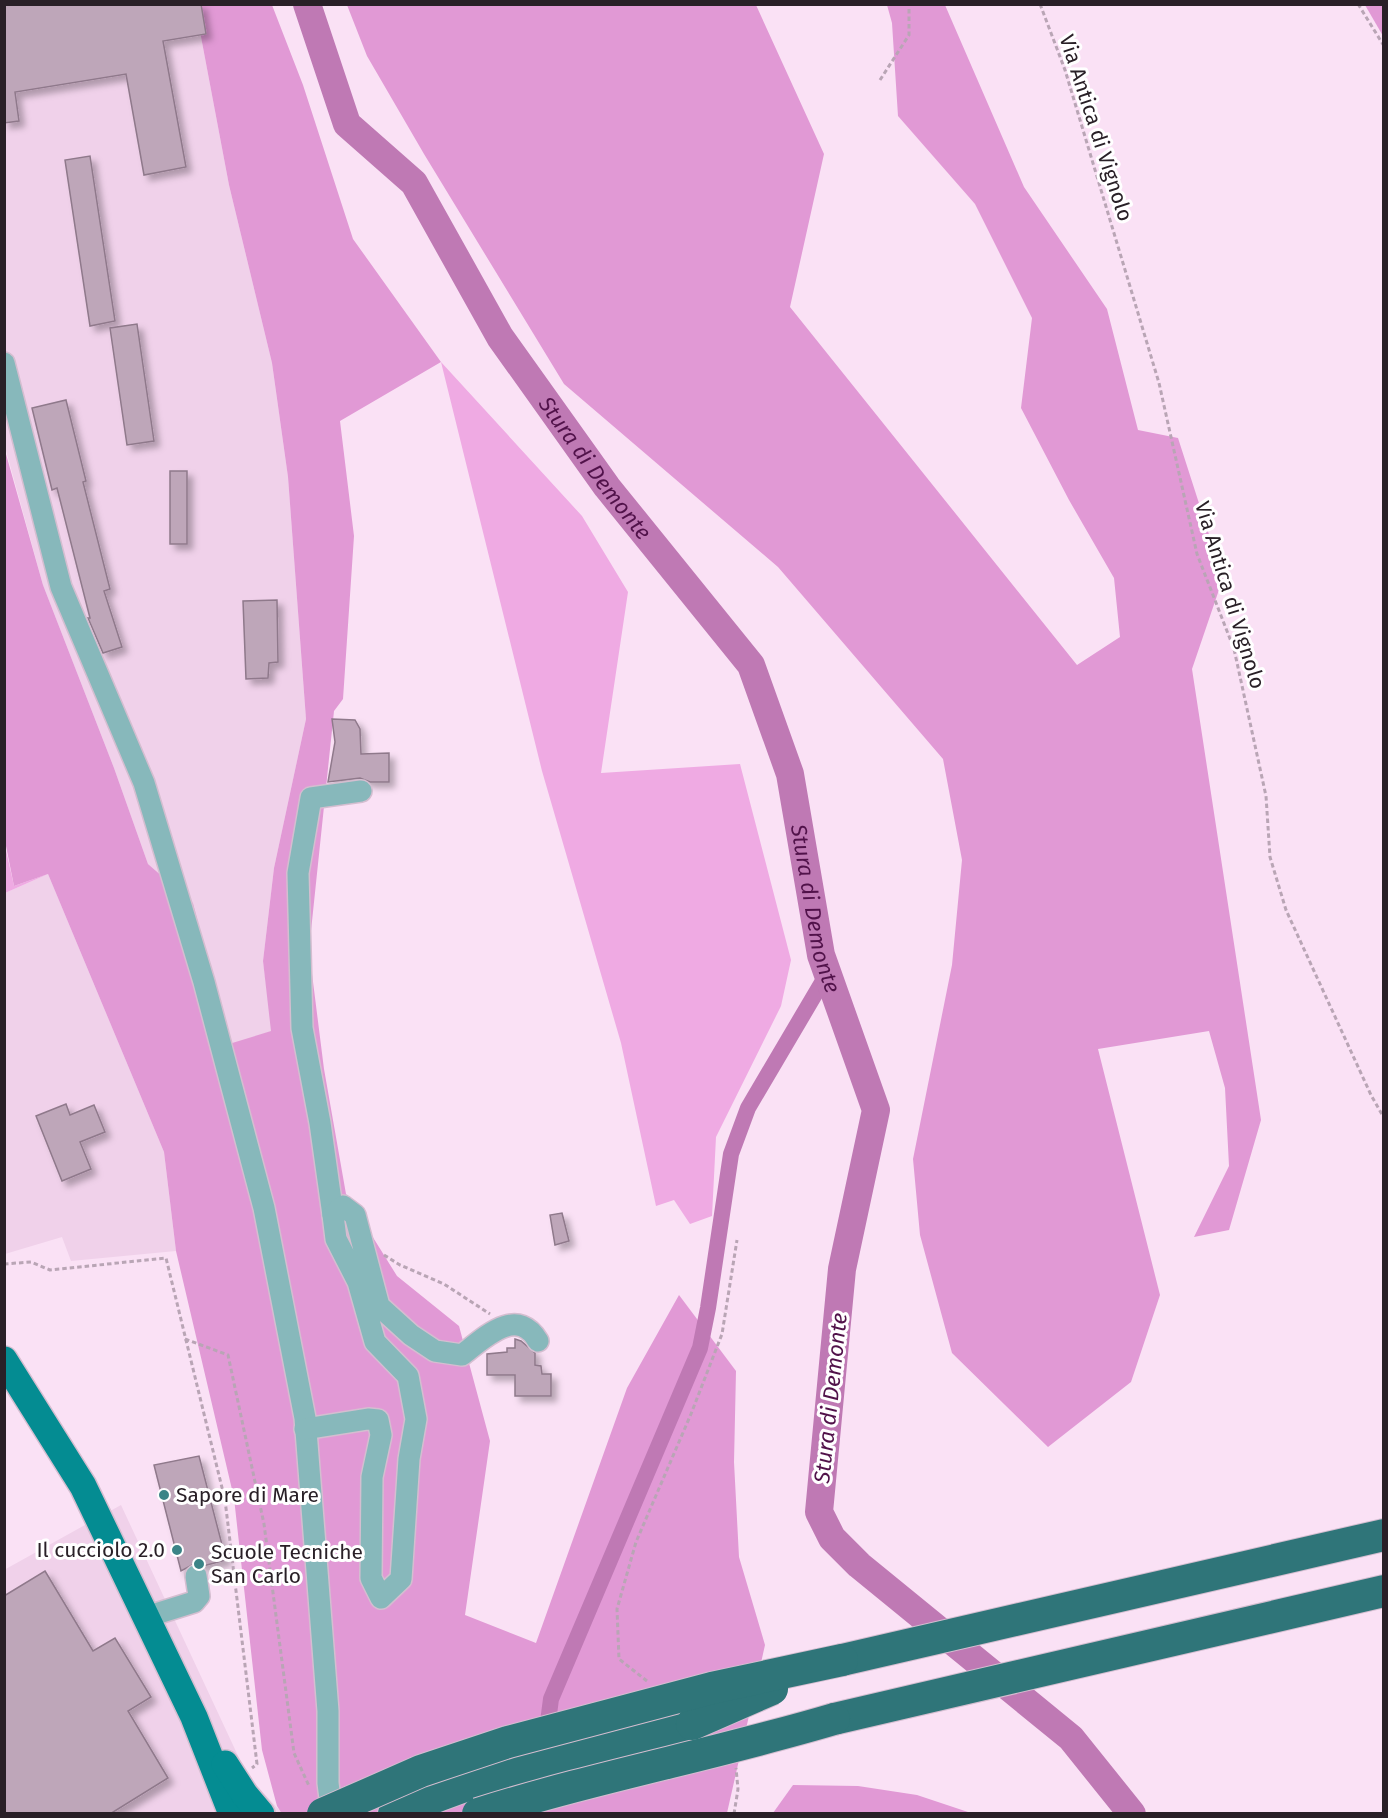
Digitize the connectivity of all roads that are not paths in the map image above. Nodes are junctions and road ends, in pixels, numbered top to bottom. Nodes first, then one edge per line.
1 (4, 363) edge
2 (361, 791) dead end
3 (333, 1215) junction
4 (538, 1341) dead end
5 (4, 1360) edge
6 (313, 1428) junction
7 (1383, 1535) edge
8 (196, 1576) dead end
9 (1383, 1591) edge
10 (146, 1617) junction
11 (842, 1660) junction
12 (194, 1717) junction
13 (834, 1719) junction
14 (692, 1724) junction
15 (232, 1814) edge
16 (261, 1814) edge
17 (323, 1814) edge
18 (332, 1814) edge
19 (394, 1814) edge
20 (478, 1814) edge

1 - 6 street
2 - 3 street
3 - 4 street
3 - 6 street
5 - 10 main road
6 - 18 street
7 - 11 highway
8 - 10 street
9 - 13 highway
10 - 12 main road
11 - 14 highway, bridge
11 - 17 highway, bridge
12 - 15 main road
12 - 16 main road
13 - 14 highway, bridge
13 - 20 highway, bridge
14 - 19 highway

